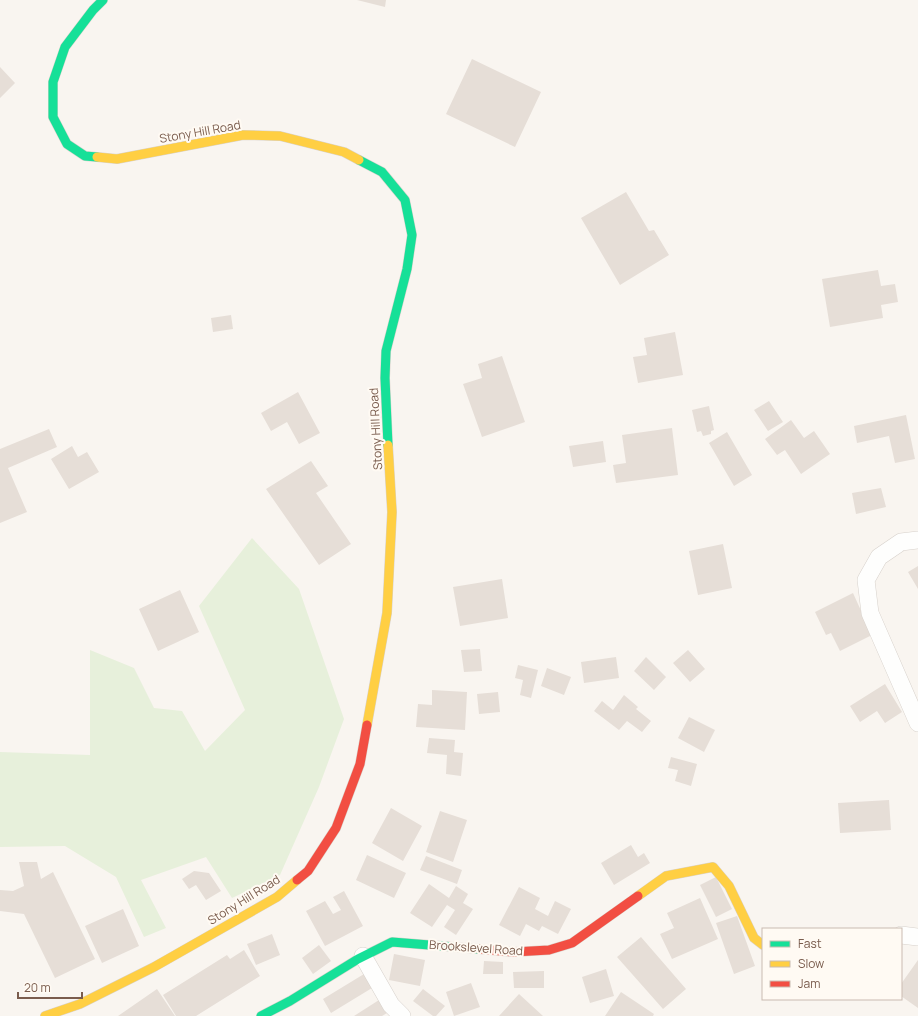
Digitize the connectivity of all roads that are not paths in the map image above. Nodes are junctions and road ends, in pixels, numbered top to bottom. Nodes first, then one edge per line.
1 (103, 0) edge
2 (918, 540) edge
3 (918, 723) edge
4 (902, 934) edge
5 (918, 937) edge
6 (762, 944) edge
7 (363, 956) junction
8 (45, 1016) edge
9 (261, 1016) edge
10 (402, 1016) edge

1 - 8 main road, Stony Hill Road
2 - 3 street
4 - 5 street
6 - 7 main road, Brookslevel Road
7 - 9 main road, Brookslevel Road
7 - 10 street

